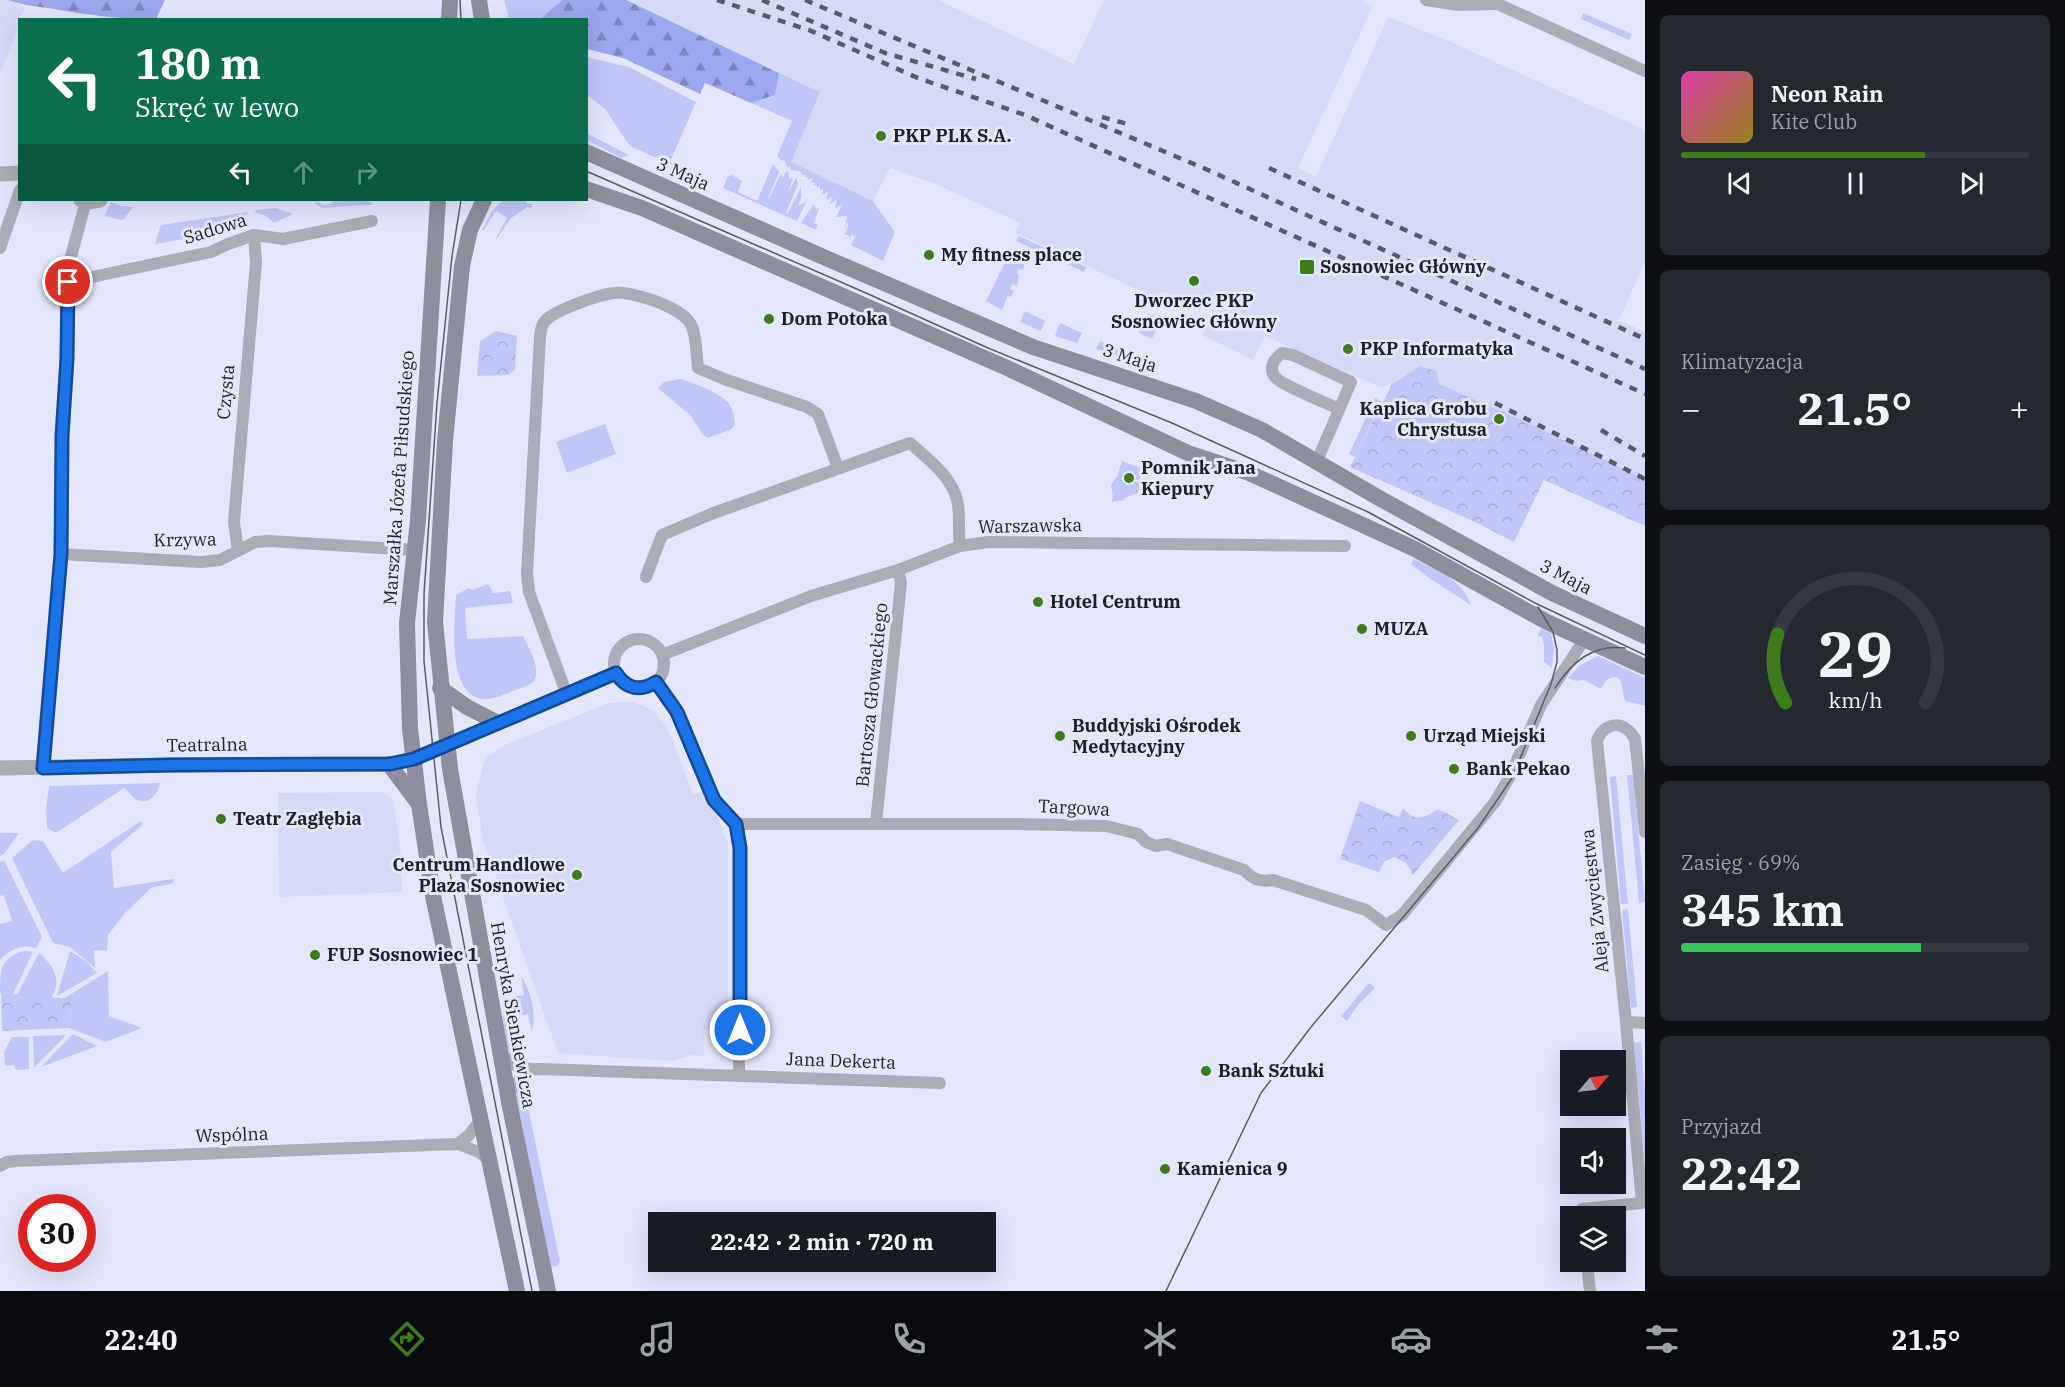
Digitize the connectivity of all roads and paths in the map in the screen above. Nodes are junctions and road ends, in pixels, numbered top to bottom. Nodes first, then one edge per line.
1 (450, 0) edge
2 (479, 0) edge
3 (1426, 0) edge
4 (1494, 2) edge
5 (449, 18) edge
6 (482, 18) edge
7 (1645, 70) edge
8 (588, 153) edge
9 (18, 173) edge
10 (0, 174) edge
11 (588, 190) edge
12 (18, 196) edge
13 (89, 201) edge
14 (438, 201) edge
15 (484, 203) edge
16 (372, 221) dead end
17 (254, 235) junction
18 (0, 248) edge
19 (68, 282) junction
20 (1340, 409) junction
21 (1317, 461) junction
22 (838, 468) junction
23 (960, 546) junction
24 (1346, 546) dead end
25 (414, 550) junction
26 (238, 551) junction
27 (61, 554) junction
28 (898, 570) junction
29 (646, 577) dead end
30 (1645, 636) edge
31 (1584, 640) junction
32 (663, 655) junction
33 (1645, 667) edge
34 (616, 673) junction
35 (656, 682) junction
36 (440, 688) junction
37 (567, 695) junction
38 (498, 723) junction
39 (447, 745) junction
40 (414, 759) junction
41 (390, 764) junction
42 (0, 768) edge
43 (43, 768) junction
44 (419, 804) junction
45 (876, 823) junction
46 (736, 824) junction
47 (1645, 832) edge
48 (1626, 1022) junction
49 (1645, 1023) edge
50 (500, 1051) junction
51 (526, 1070) junction
52 (739, 1075) junction
53 (940, 1083) dead end
54 (508, 1095) junction
55 (480, 1121) junction
56 (458, 1144) junction
57 (489, 1160) junction
58 (2, 1161) edge
59 (1643, 1203) edge
60 (1612, 1206) edge
61 (1588, 1272) edge
62 (517, 1291) edge
63 (548, 1291) edge
64 (1590, 1291) edge

1 - 5 main road
2 - 6 main road
3 - 4 street
4 - 7 street
8 - 21 main road, 3 Maja
9 - 10 street
11 - 31 main road
12 - 18 street
13 - 19 street
14 - 25 main road, Marszałka Józefa Piłsudskiego
15 - 36 main road
16 - 17 street, Sadowa
17 - 19 street, Sadowa
17 - 26 street, Czysta
19 - 27 street
20 - 20 street
20 - 21 street
21 - 30 main road, 3 Maja
22 - 23 street
22 - 29 street
22 - 37 street
23 - 24 street, Warszawska
23 - 28 street, Warszawska
25 - 26 street, Krzywa
25 - 40 main road, Marszałka Józefa Piłsudskiego
26 - 27 street, Krzywa
27 - 43 street
28 - 32 street, Warszawska
28 - 45 street, Bartosza Głowackiego
31 - 33 main road
31 - 45 street, Targowa
32 - 34 street
32 - 35 street
34 - 35 street
34 - 37 street
35 - 46 street
36 - 38 main road
36 - 39 main road
37 - 38 street
38 - 39 street
39 - 40 street, Teatralna
39 - 50 main road, Henryka Sienkiewicza
40 - 41 street, Teatralna
40 - 44 main road
41 - 43 street, Teatralna
41 - 44 main road
42 - 43 street, Teatralna
44 - 55 main road
45 - 46 street, Targowa
46 - 52 street
47 - 48 street, Aleja Zwycięstwa
48 - 49 street
48 - 59 street, Aleja Zwycięstwa
50 - 51 street
50 - 54 main road, Henryka Sienkiewicza
51 - 52 street, Jana Dekerta
51 - 54 street
52 - 53 street, Jana Dekerta
54 - 63 main road, Henryka Sienkiewicza
55 - 56 street
55 - 57 main road
56 - 57 street, Wspólna
56 - 58 street, Wspólna
57 - 62 main road
59 - 60 street, Aleja Zwycięstwa
61 - 64 street

